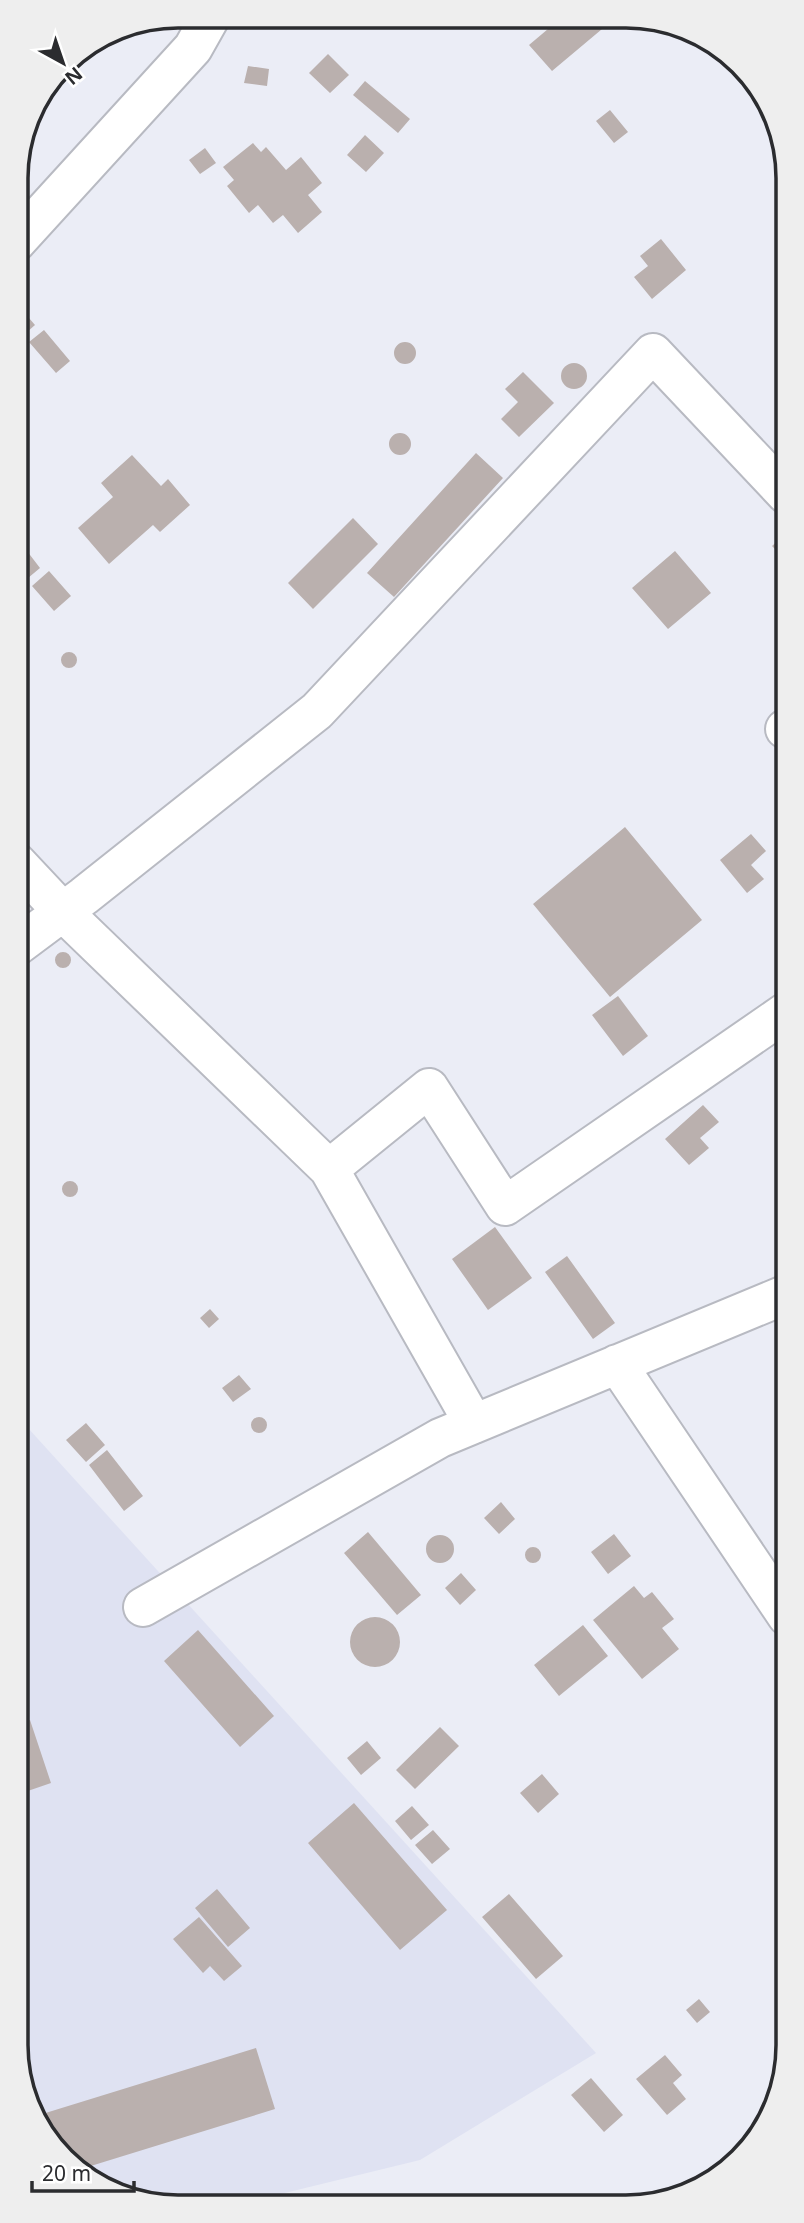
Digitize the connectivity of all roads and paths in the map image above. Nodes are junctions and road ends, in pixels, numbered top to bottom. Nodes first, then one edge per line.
1 (204, 28) edge
2 (28, 229) edge
3 (776, 483) edge
4 (28, 875) edge
5 (63, 912) junction
6 (28, 938) edge
7 (776, 1019) edge
8 (328, 1170) junction
9 (776, 1299) edge
10 (617, 1364) junction
11 (474, 1424) junction
12 (776, 1600) edge
13 (144, 1607) dead end

1 - 2 street
3 - 5 street
4 - 5 street
5 - 6 street
5 - 8 street
7 - 8 street
8 - 11 street
9 - 10 street
10 - 11 street
10 - 12 street
11 - 13 street

